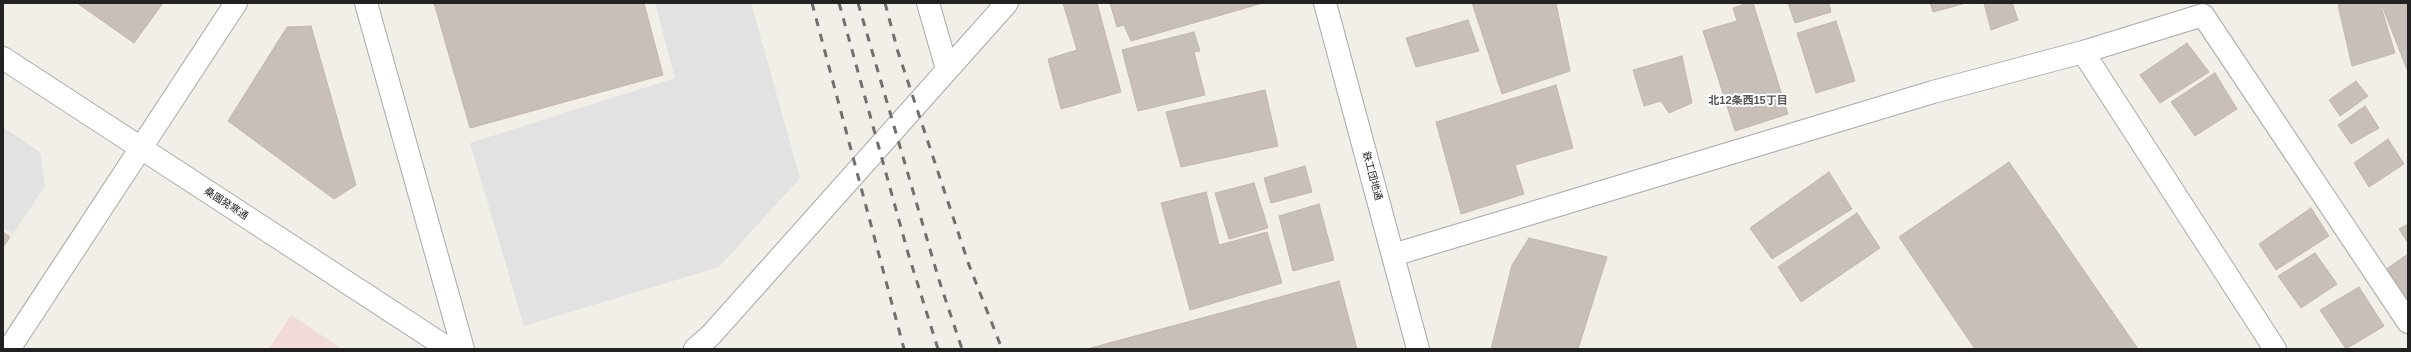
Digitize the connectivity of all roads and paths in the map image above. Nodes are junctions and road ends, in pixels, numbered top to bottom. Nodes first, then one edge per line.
1 (236, 3) edge
2 (366, 3) edge
3 (928, 3) edge
4 (1007, 3) edge
5 (1330, 4) edge
6 (2083, 52) junction
7 (3, 58) edge
8 (947, 69) junction
9 (141, 149) junction
10 (1393, 255) junction
11 (2408, 322) edge
12 (9, 349) edge
13 (449, 349) edge
14 (463, 349) edge
15 (695, 349) edge
16 (1418, 349) edge
17 (2275, 349) edge

1 - 9 street
2 - 14 street
3 - 8 street
4 - 8 street
5 - 10 street, 鉄工団地通
6 - 10 street
6 - 11 street
6 - 17 street
7 - 9 street, 桑園発寒通
8 - 15 street
9 - 12 street
9 - 13 street, 桑園発寒通
10 - 16 street, 鉄工団地通

